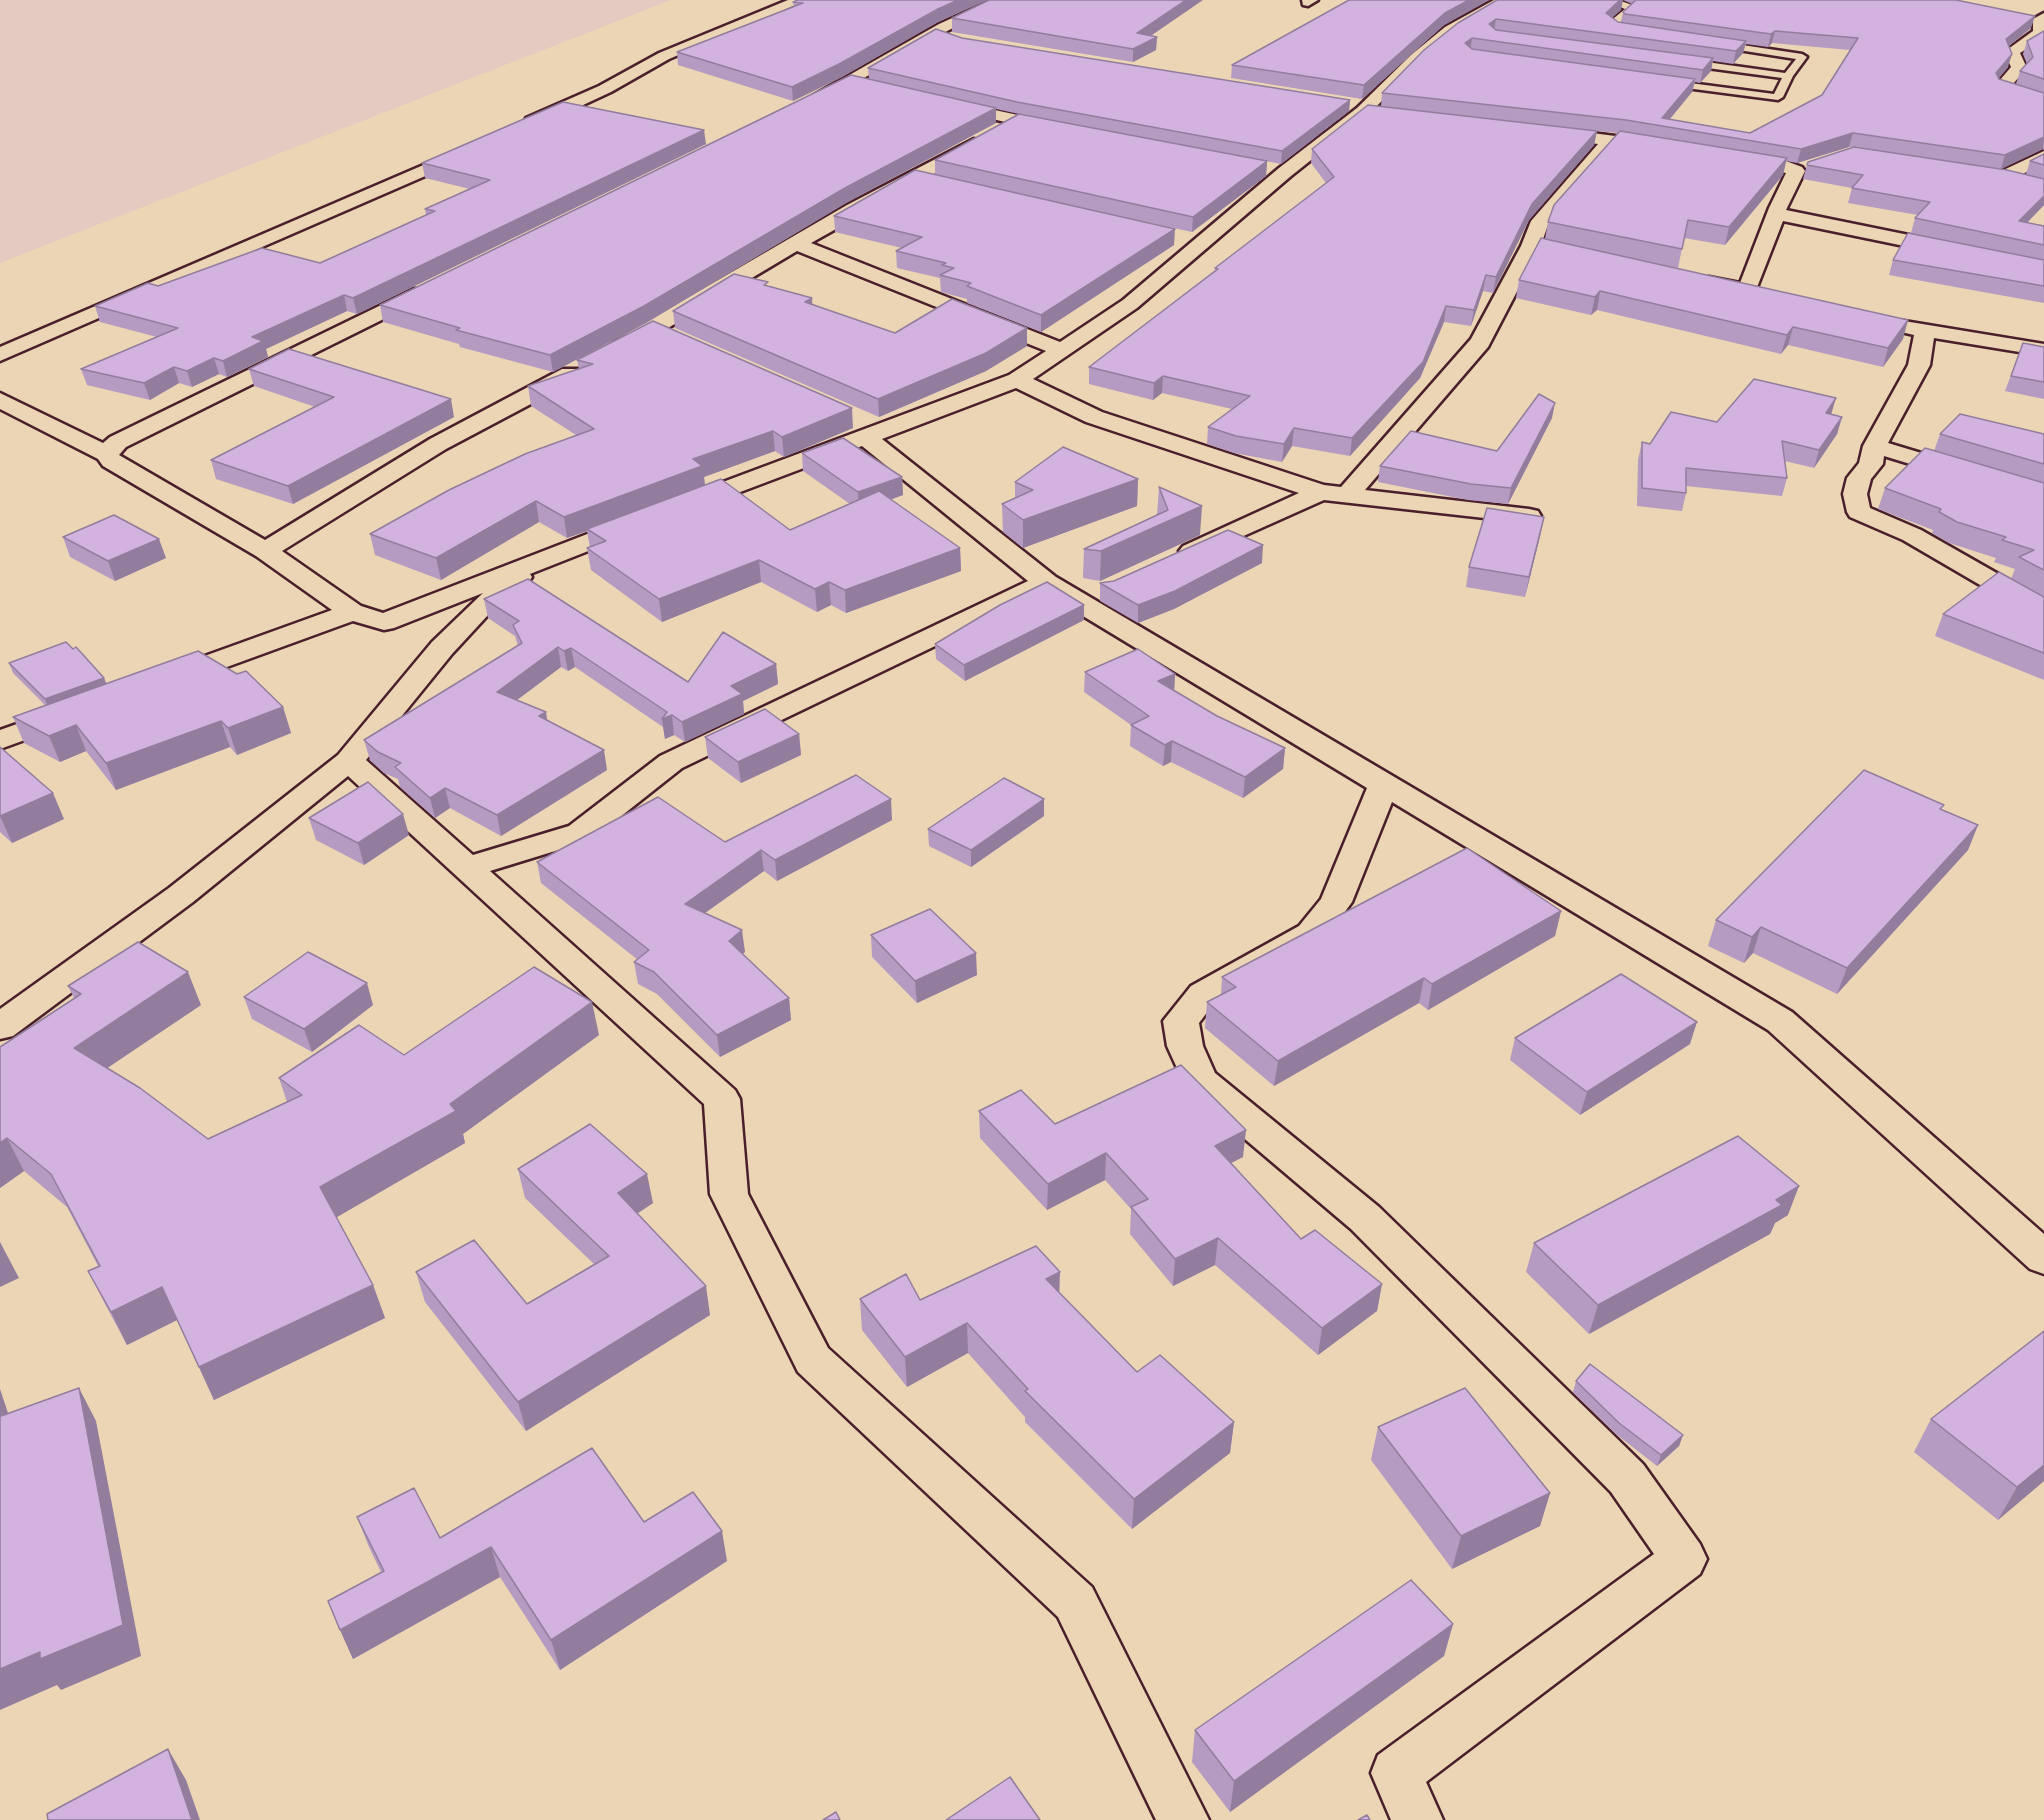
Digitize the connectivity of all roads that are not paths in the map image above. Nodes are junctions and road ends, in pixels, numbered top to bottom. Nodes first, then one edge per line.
1 (800, 0) edge
2 (1004, 0) edge
3 (1504, 0) edge
4 (1609, 0) edge
5 (2044, 16) edge
6 (935, 33) junction
7 (1643, 34) edge
8 (957, 40) edge
9 (1702, 42) edge
10 (1670, 60) edge
11 (1788, 76) junction
12 (849, 82) junction
13 (1655, 82) edge
14 (871, 87) edge
15 (2044, 101) edge
16 (938, 102) edge
17 (1344, 103) edge
18 (799, 107) edge
19 (1372, 111) junction
20 (1017, 121) junction
21 (520, 127) edge
22 (1537, 131) edge
23 (1074, 132) edge
24 (1611, 140) junction
25 (478, 146) edge
26 (1676, 149) edge
27 (1718, 155) edge
28 (2044, 156) edge
29 (1817, 164) edge
30 (1264, 168) edge
31 (1796, 171) junction
32 (1285, 172) junction
33 (1981, 173) edge
34 (2003, 177) junction
35 (915, 178) junction
36 (938, 183) edge
37 (2033, 185) edge
38 (1777, 214) junction
39 (1180, 238) dead end
40 (1201, 243) junction
41 (796, 244) junction
42 (1530, 246) junction
43 (1969, 253) edge
44 (1599, 261) edge
45 (1690, 279) edge
46 (441, 284) edge
47 (1747, 291) junction
48 (1770, 296) edge
49 (1880, 322) edge
50 (654, 328) junction
51 (1925, 332) junction
52 (676, 338) edge
53 (1062, 350) junction
54 (2044, 350) edge
55 (0, 355) edge
56 (1017, 380) junction
57 (0, 400) edge
58 (870, 429) junction
59 (1875, 446) junction
60 (106, 454) junction
61 (1321, 492) junction
62 (1346, 496) junction
63 (2044, 498) edge
64 (675, 508) edge
65 (1529, 516) edge
66 (653, 517) edge
67 (266, 551) junction
68 (541, 559) junction
69 (1168, 561) edge
70 (1047, 583) junction
71 (1103, 591) edge
72 (2044, 611) edge
73 (352, 612) junction
74 (144, 687) edge
75 (89, 707) edge
76 (0, 739) edge
77 (349, 761) junction
78 (1384, 783) junction
79 (469, 867) junction
80 (0, 1027) edge
81 (2044, 1258) edge
82 (1183, 1820) edge
83 (1417, 1820) edge

1 - 21 street
2 - 6 street
3 - 19 street
4 - 7 lane
5 - 15 street
6 - 8 street
6 - 12 street
9 - 11 lane
10 - 11 lane
11 - 13 lane
12 - 14 street
12 - 18 street
16 - 20 street
17 - 19 street
19 - 32 street
20 - 23 street
20 - 35 street
22 - 24 street
24 - 26 street
24 - 42 street
25 - 55 street
27 - 31 street
28 - 34 street
29 - 31 street
30 - 32 street
31 - 38 street
32 - 40 street
33 - 34 street
34 - 37 street
35 - 36 street
35 - 41 street
38 - 43 street
38 - 47 street
39 - 40 street
40 - 53 street
41 - 50 street
41 - 53 street
42 - 44 street
42 - 62 street
45 - 47 street
46 - 60 street
47 - 48 street
49 - 51 street
50 - 52 street
50 - 67 street
51 - 54 street
51 - 59 street
53 - 56 street
56 - 58 street
56 - 61 street
57 - 60 street
58 - 64 street
58 - 70 street
59 - 63 street
59 - 72 street
60 - 67 street
61 - 62 street
61 - 69 street
62 - 65 street
66 - 68 street
67 - 73 street
68 - 73 street
68 - 77 street
70 - 71 street
70 - 78 street
70 - 79 street
73 - 74 street
75 - 76 street
77 - 79 street
77 - 80 street
78 - 81 street
78 - 83 street
79 - 82 street

